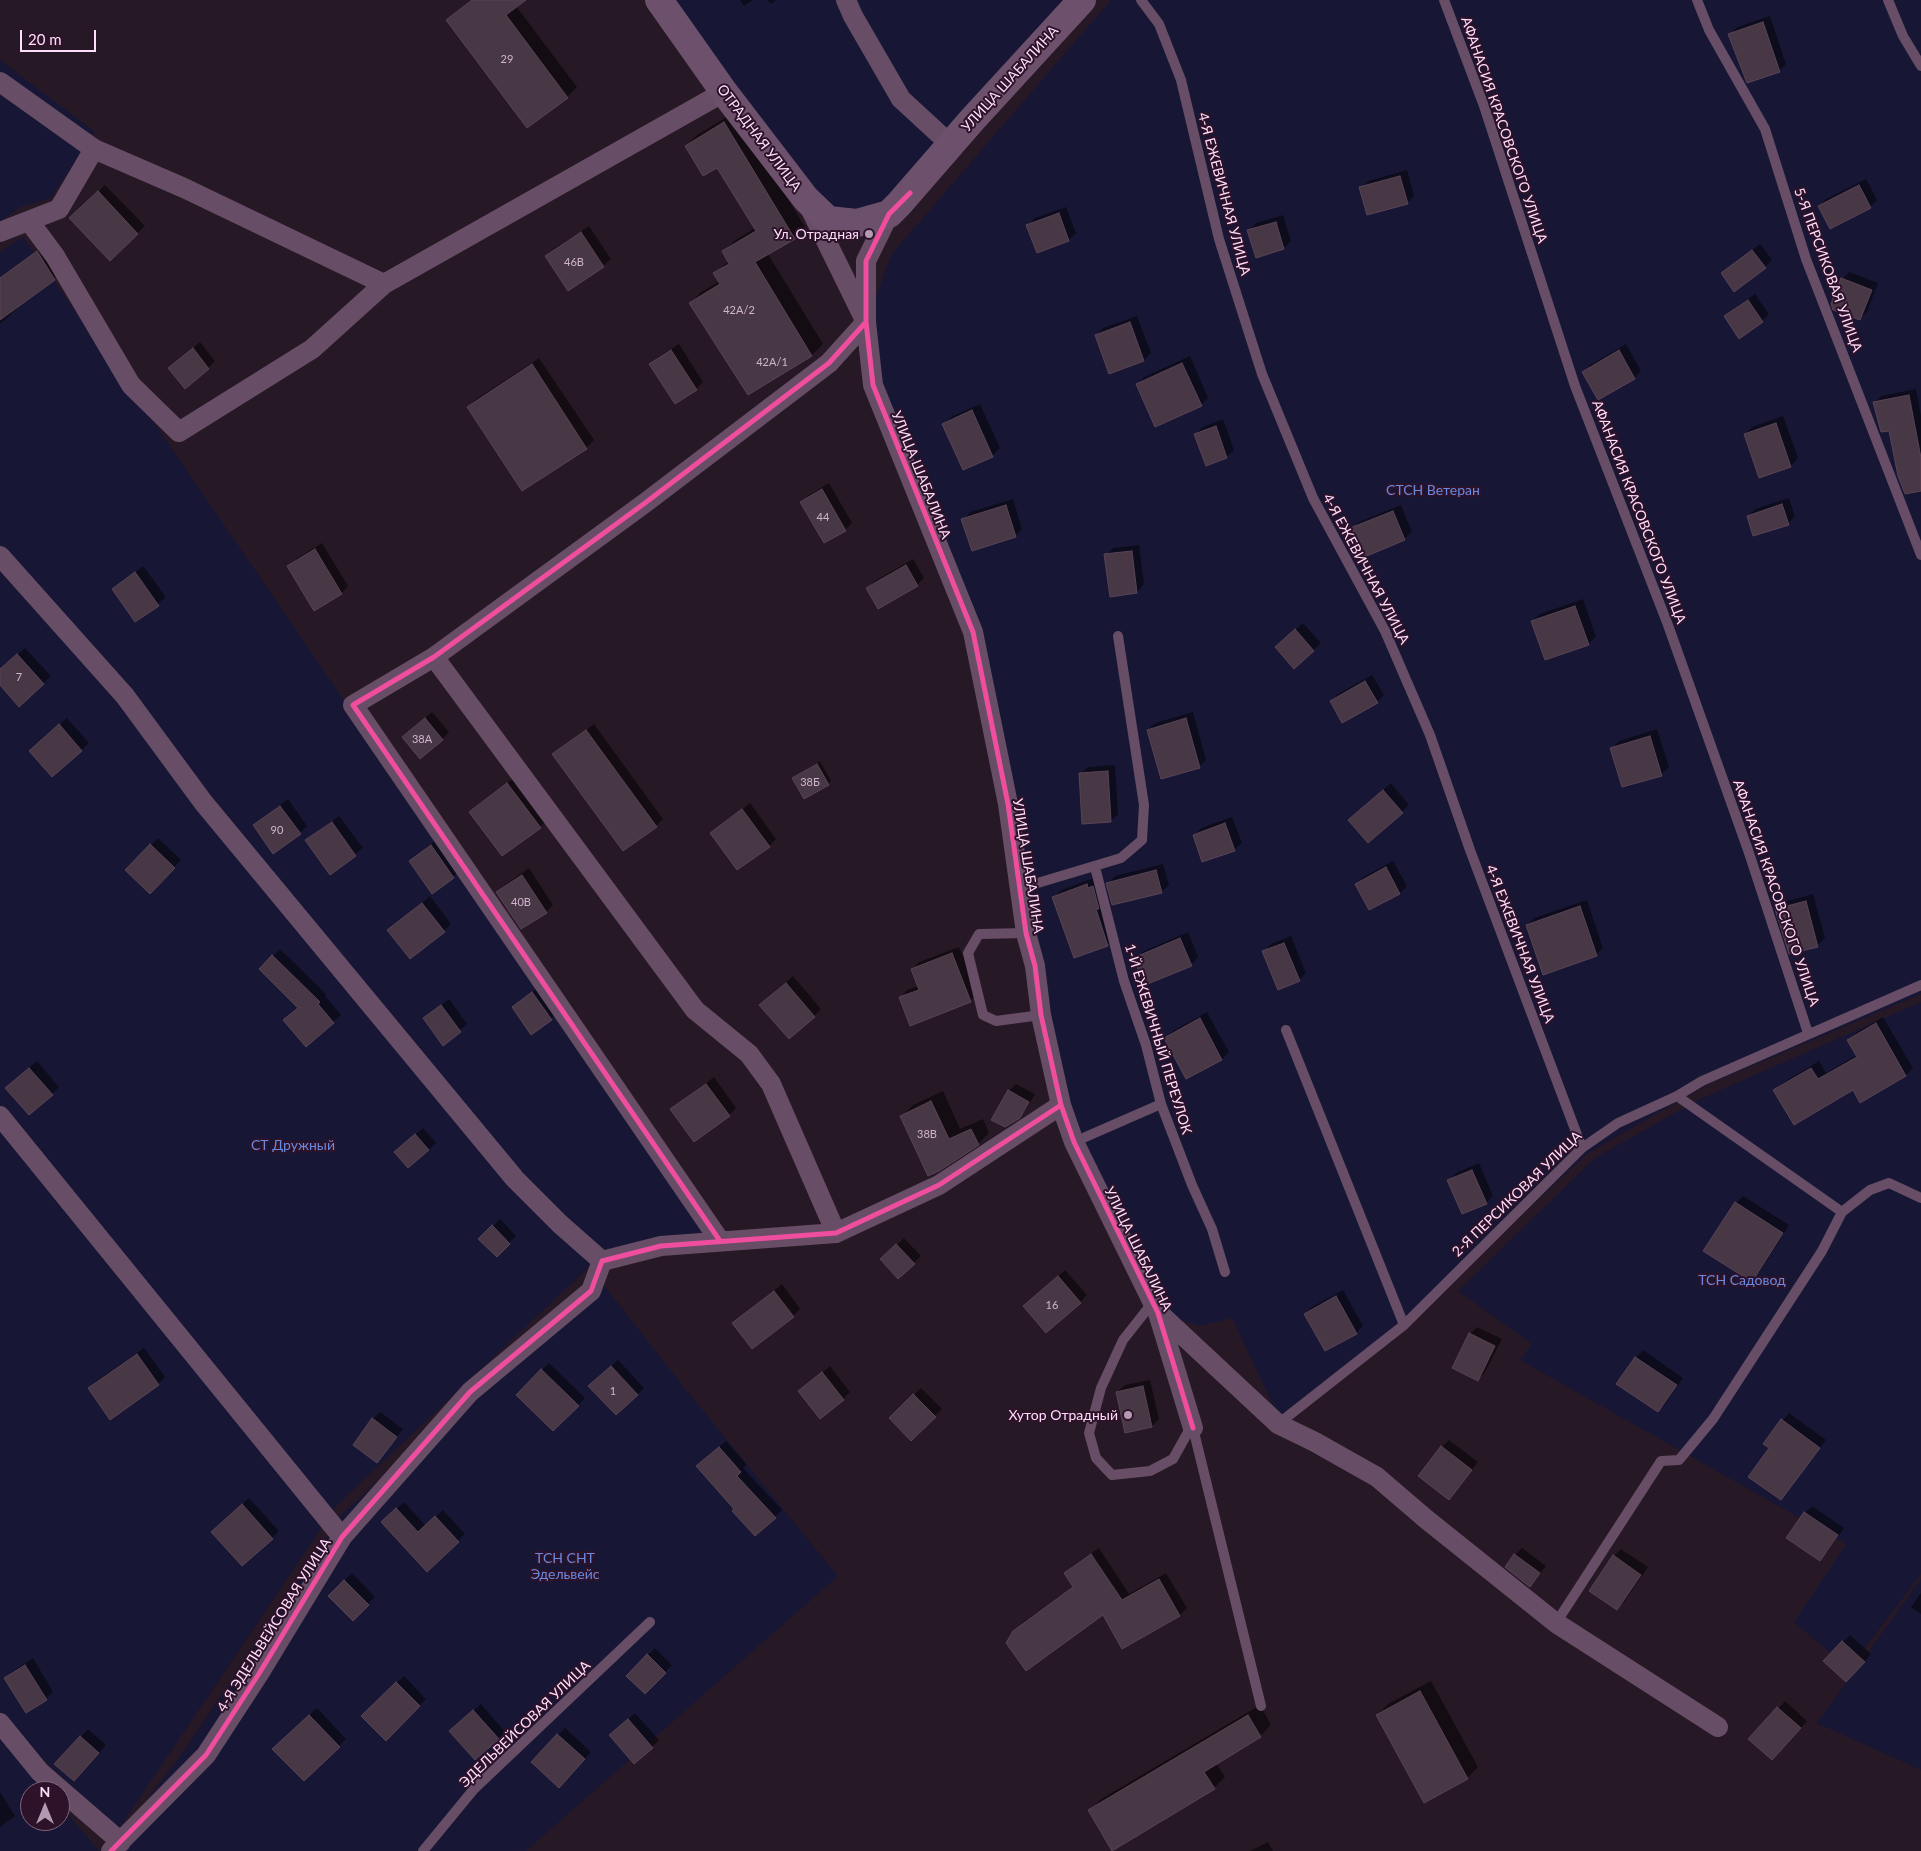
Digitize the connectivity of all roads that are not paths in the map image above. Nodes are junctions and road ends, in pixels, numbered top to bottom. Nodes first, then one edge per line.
1 (659, 0) edge
2 (846, 0) edge
3 (1082, 0) edge
4 (1141, 0) edge
5 (1444, 0) edge
6 (1697, 0) edge
7 (1888, 0) edge
8 (1921, 66) edge
9 (0, 82) edge
10 (724, 92) junction
11 (951, 145) junction
12 (94, 148) junction
13 (806, 199) junction
14 (889, 214) junction
15 (29, 221) junction
16 (0, 232) edge
17 (384, 284) junction
18 (866, 322) junction
19 (1921, 555) edge
20 (0, 556) edge
21 (1118, 636) dead end
22 (434, 657) junction
23 (1094, 867) junction
24 (1021, 888) junction
25 (1026, 933) junction
26 (1921, 985) edge
27 (1041, 1015) junction
28 (1286, 1030) dead end
29 (1808, 1033) junction
30 (1677, 1096) junction
31 (1161, 1104) junction
32 (1061, 1105) junction
33 (0, 1116) edge
34 (1074, 1142) junction
35 (1582, 1148) junction
36 (1921, 1198) edge
37 (1842, 1212) junction
38 (836, 1233) junction
39 (720, 1242) junction
40 (602, 1261) junction
41 (1226, 1272) dead end
42 (1155, 1307) junction
43 (1404, 1325) junction
44 (1278, 1424) junction
45 (1193, 1426) junction
46 (342, 1537) junction
47 (650, 1622) dead end
48 (1556, 1623) junction
49 (1261, 1706) dead end
50 (0, 1723) edge
51 (1718, 1727) dead end
52 (116, 1847) edge
53 (424, 1851) edge

1 - 10 main road, ОТРАДНАЯ УЛИЦА
2 - 11 street
3 - 11 main road, УЛИЦА ШАБАЛИНА
4 - 35 lane, 4-Я ЕЖЕВИЧНАЯ УЛИЦА
5 - 29 lane, АФАНАСИЯ КРАСОВСКОГО УЛИЦА
6 - 19 lane, 5-Я ПЕРСИКОВАЯ УЛИЦА
7 - 8 lane
9 - 12 street
10 - 13 main road, ОТРАДНАЯ УЛИЦА
10 - 17 street
11 - 14 main road, УЛИЦА ШАБАЛИНА
12 - 15 street
12 - 17 street
13 - 14 main road, ОТРАДНАЯ УЛИЦА
13 - 18 street
14 - 18 street, УЛИЦА ШАБАЛИНА
15 - 16 street
15 - 17 street
18 - 22 street
18 - 24 street, УЛИЦА ШАБАЛИНА
20 - 40 street
21 - 23 lane
22 - 38 street
22 - 39 street
23 - 24 lane
23 - 31 lane, 1-Й ЕЖЕВИЧНЫЙ ПЕРЕУЛОК
24 - 25 street, УЛИЦА ШАБАЛИНА
25 - 27 street, УЛИЦА ШАБАЛИНА
25 - 27 lane
26 - 29 lane, 2-Я ПЕРСИКОВАЯ УЛИЦА
27 - 32 street, УЛИЦА ШАБАЛИНА
28 - 43 lane
29 - 30 lane, 2-Я ПЕРСИКОВАЯ УЛИЦА
30 - 35 lane, 2-Я ПЕРСИКОВАЯ УЛИЦА
30 - 37 lane
31 - 34 lane
31 - 41 lane, 1-Й ЕЖЕВИЧНЫЙ ПЕРЕУЛОК
32 - 34 street, УЛИЦА ШАБАЛИНА
32 - 38 street
33 - 46 street
34 - 42 street, УЛИЦА ШАБАЛИНА
35 - 43 lane, 2-Я ПЕРСИКОВАЯ УЛИЦА
36 - 37 lane
37 - 48 lane
38 - 39 street
39 - 40 street
40 - 46 street, 4-Я ЭДЕЛЬВЕЙСОВАЯ УЛИЦА
42 - 44 street
42 - 45 street, УЛИЦА ШАБАЛИНА
42 - 45 lane
43 - 44 lane, 2-Я ПЕРСИКОВАЯ УЛИЦА
44 - 48 street
45 - 49 lane
46 - 52 street, 4-Я ЭДЕЛЬВЕЙСОВАЯ УЛИЦА
47 - 53 lane, ЭДЕЛЬВЕЙСОВАЯ УЛИЦА
48 - 51 street
50 - 52 street

